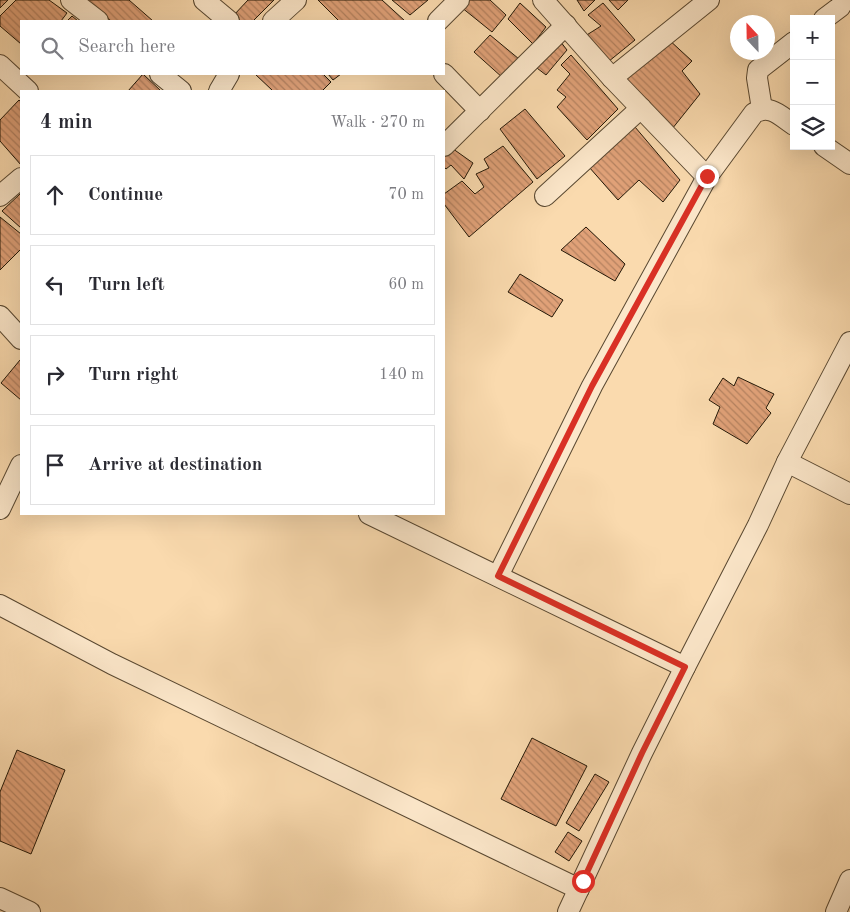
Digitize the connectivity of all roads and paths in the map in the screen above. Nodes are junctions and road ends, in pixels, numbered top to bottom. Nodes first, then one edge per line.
1 (71, 0) edge
2 (204, 0) edge
3 (296, 0) edge
4 (458, 0) edge
5 (709, 0) edge
6 (844, 0) edge
7 (553, 3) edge
8 (829, 15) edge
9 (97, 20) edge
10 (228, 20) edge
11 (274, 20) edge
12 (439, 20) edge
13 (566, 26) junction
14 (790, 45) edge
15 (0, 65) edge
16 (161, 75) edge
17 (229, 75) edge
18 (445, 75) edge
19 (612, 78) junction
20 (27, 90) edge
21 (180, 90) edge
22 (220, 90) edge
23 (641, 108) junction
24 (762, 109) junction
25 (480, 111) junction
26 (790, 123) edge
27 (445, 145) edge
28 (830, 150) edge
29 (850, 164) edge
30 (707, 176) junction
31 (20, 179) edge
32 (0, 196) edge
33 (545, 196) dead end
34 (0, 316) edge
35 (20, 338) edge
36 (850, 342) edge
37 (787, 462) junction
38 (20, 467) edge
39 (850, 494) edge
40 (0, 509) edge
41 (371, 515) edge
42 (498, 576) junction
43 (0, 605) edge
44 (685, 667) junction
45 (850, 880) edge
46 (579, 889) junction
47 (0, 898) edge
48 (30, 912) edge
49 (568, 912) edge
50 (836, 912) edge

1 - 9 street
2 - 10 street
3 - 11 street
4 - 12 street
5 - 19 street
6 - 8 street
7 - 13 street
13 - 19 street
13 - 25 street
14 - 24 street
15 - 20 street
16 - 21 street
17 - 22 street
18 - 25 street
19 - 23 street
23 - 30 street
23 - 33 street
24 - 26 street
24 - 30 street
25 - 27 street
28 - 29 street
30 - 42 street
31 - 32 street
34 - 35 street
36 - 37 street
37 - 39 street
37 - 44 street
38 - 40 street
41 - 42 street
42 - 44 street
43 - 46 street
44 - 46 street
45 - 50 street
46 - 49 street
47 - 48 street

